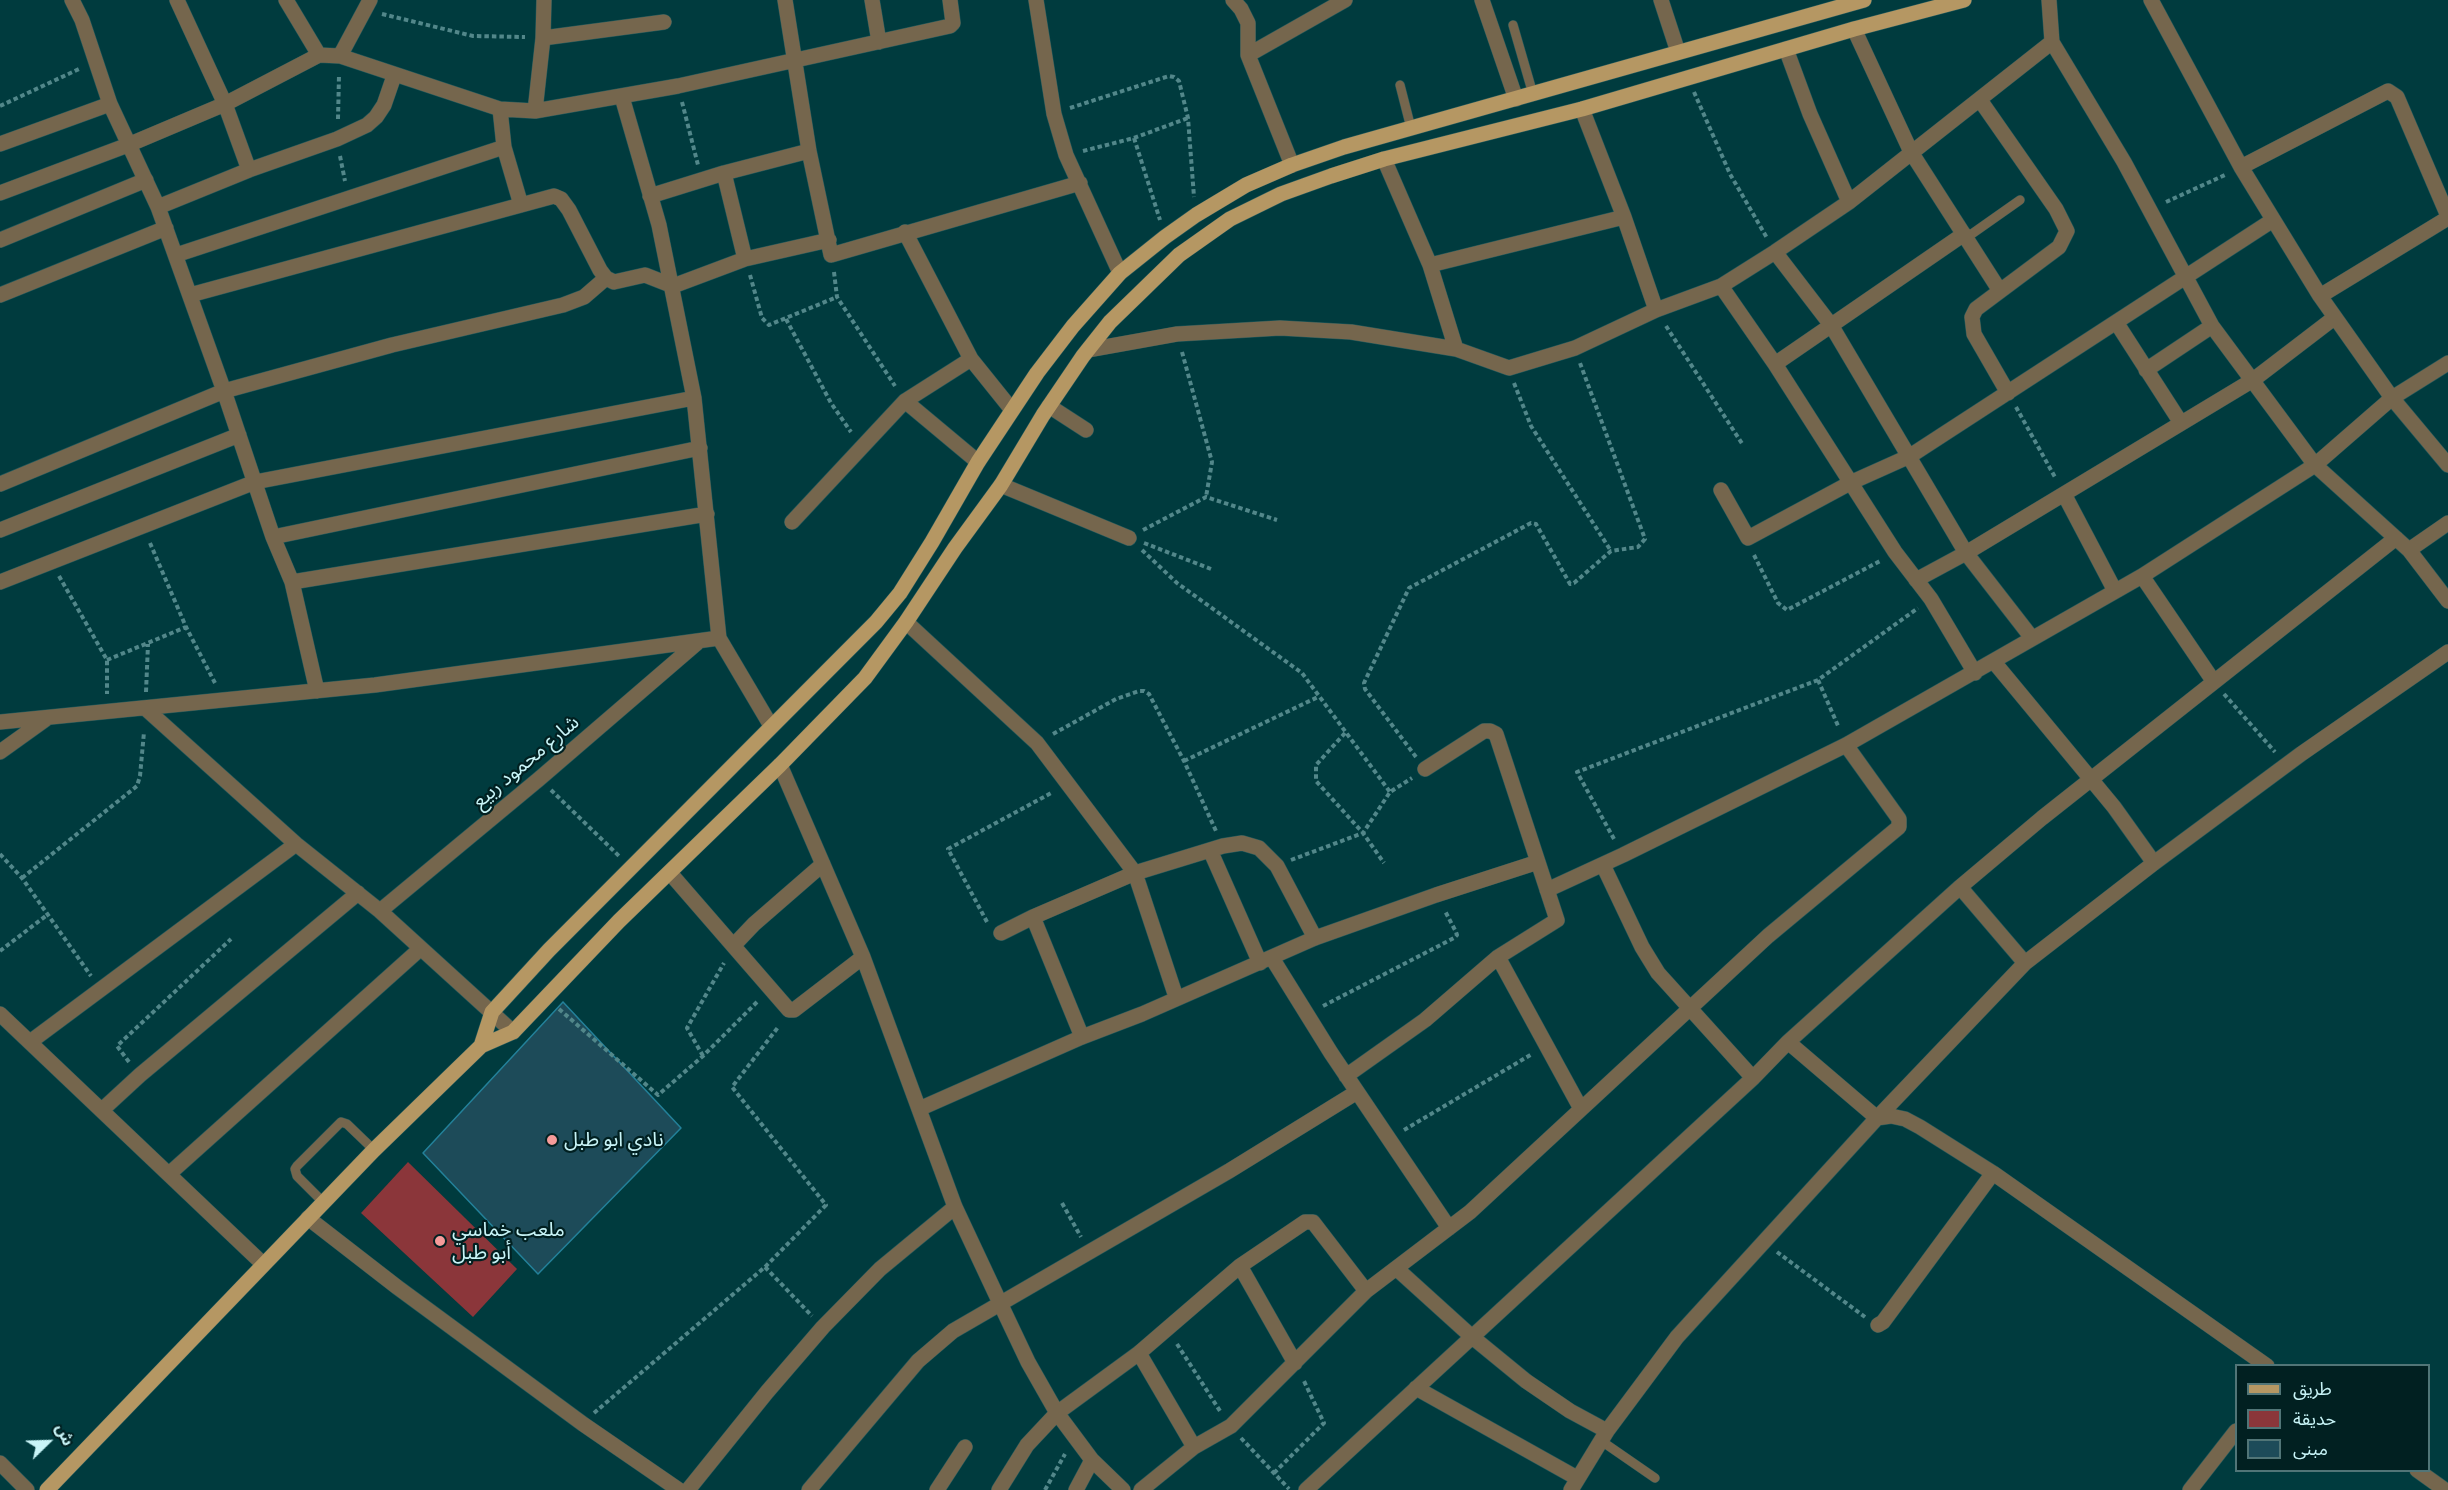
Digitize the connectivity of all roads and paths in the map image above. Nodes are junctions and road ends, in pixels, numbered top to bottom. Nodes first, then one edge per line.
1 (72, 0) edge
2 (177, 0) edge
3 (286, 0) edge
4 (544, 0) edge
5 (785, 0) edge
6 (872, 0) edge
7 (950, 0) edge
8 (1038, 0) edge
9 (1233, 0) edge
10 (1345, 0) edge
11 (1482, 0) edge
12 (1662, 0) edge
13 (1864, 0) edge
14 (1964, 0) edge
15 (2049, 0) edge
16 (2151, 0) edge
17 (1326, 4) edge
18 (367, 5) edge
19 (664, 22) dead end
20 (1513, 25) dead end
21 (1854, 29) junction
22 (543, 38) junction
23 (879, 42) junction
24 (2052, 42) junction
25 (1786, 49) junction
26 (1678, 52) junction
27 (319, 55) junction
28 (1248, 55) junction
29 (340, 56) junction
30 (795, 60) junction
31 (96, 61) junction
32 (394, 76) junction
33 (1687, 77) junction
34 (1400, 85) dead end
35 (678, 86) junction
36 (1533, 94) junction
37 (622, 97) junction
38 (1516, 99) junction
39 (1980, 100) junction
40 (110, 104) junction
41 (225, 104) junction
42 (0, 106) edge
43 (500, 109) junction
44 (1582, 109) junction
45 (535, 111) junction
46 (1054, 114) junction
47 (1188, 118) junction
48 (1411, 128) junction
49 (1134, 138) junction
50 (0, 144) edge
51 (128, 145) junction
52 (504, 147) junction
53 (809, 152) junction
54 (1911, 152) junction
55 (1066, 155) junction
56 (1384, 159) junction
57 (1292, 165) junction
58 (2241, 167) junction
59 (249, 170) junction
60 (724, 173) junction
61 (146, 180) junction
62 (702, 180) junction
63 (1080, 183) junction
64 (0, 193) edge
65 (650, 196) junction
66 (2020, 200) dead end
67 (1849, 202) junction
68 (521, 205) junction
69 (158, 207) junction
70 (2149, 209) junction
71 (1196, 215) junction
72 (1624, 217) junction
73 (2448, 217) edge
74 (2273, 220) junction
75 (166, 228) junction
76 (905, 232) junction
77 (1965, 236) junction
78 (1165, 237) junction
79 (0, 240) edge
80 (829, 240) junction
81 (1775, 252) junction
82 (176, 255) junction
83 (832, 255) junction
84 (745, 259) junction
85 (1430, 265) junction
86 (1120, 273) junction
87 (606, 278) junction
88 (2185, 278) junction
89 (673, 286) junction
90 (1721, 286) junction
91 (2000, 291) junction
92 (0, 295) edge
93 (190, 296) junction
94 (2320, 296) junction
95 (837, 297) junction
96 (1656, 310) junction
97 (2334, 318) junction
98 (786, 319) junction
99 (2116, 322) junction
100 (1831, 326) junction
101 (2212, 327) junction
102 (1177, 334) junction
103 (1575, 348) junction
104 (1456, 349) junction
105 (1088, 350) junction
106 (971, 359) junction
107 (2448, 363) edge
108 (1775, 364) junction
109 (1509, 368) junction
110 (2146, 370) junction
111 (2253, 380) junction
112 (224, 391) junction
113 (2008, 393) junction
114 (694, 398) junction
115 (2392, 398) junction
116 (905, 401) junction
117 (1049, 406) junction
118 (1012, 410) junction
119 (2181, 423) junction
120 (1086, 430) dead end
121 (239, 435) junction
122 (1743, 445) dead end
123 (861, 447) junction
124 (700, 448) junction
125 (1910, 456) junction
126 (978, 462) junction
127 (2315, 465) junction
128 (2448, 465) edge
129 (255, 482) junction
130 (1852, 482) junction
131 (0, 484) edge
132 (1001, 485) junction
133 (1721, 490) dead end
134 (2064, 495) junction
135 (1206, 497) junction
136 (707, 514) junction
137 (1277, 520) dead end
138 (792, 522) dead end
139 (2448, 522) edge
140 (143, 525) junction
141 (0, 530) edge
142 (273, 537) junction
143 (1129, 538) junction
144 (1748, 538) junction
145 (2396, 538) junction
146 (2409, 550) junction
147 (1611, 551) junction
148 (1895, 552) junction
149 (1966, 553) junction
150 (51, 562) junction
151 (1212, 570) dead end
152 (2142, 576) junction
153 (1916, 580) junction
154 (0, 582) edge
155 (292, 582) junction
156 (2115, 591) junction
157 (1930, 599) junction
158 (2448, 601) edge
159 (906, 622) junction
160 (186, 627) junction
161 (719, 638) junction
162 (2032, 638) junction
163 (697, 643) junction
164 (148, 644) junction
165 (2448, 652) edge
166 (107, 660) junction
167 (1994, 662) junction
168 (1975, 673) junction
169 (1818, 680) junction
170 (2214, 682) junction
171 (316, 691) junction
172 (1318, 697) junction
173 (223, 699) junction
174 (145, 708) junction
175 (106, 712) junction
176 (46, 719) junction
177 (0, 722) edge
178 (771, 726) junction
179 (1345, 733) junction
180 (1037, 743) junction
181 (1846, 746) junction
182 (0, 752) edge
183 (1184, 761) junction
184 (780, 765) junction
185 (2285, 767) junction
186 (1425, 769) junction
187 (539, 779) junction
188 (2091, 780) junction
189 (1069, 783) junction
190 (1390, 792) junction
191 (1363, 832) junction
192 (296, 844) junction
193 (1216, 848) junction
194 (0, 854) edge
195 (1623, 855) junction
196 (1538, 862) junction
197 (2154, 862) junction
198 (1384, 863) dead end
199 (823, 864) junction
200 (1604, 865) junction
201 (1277, 866) junction
202 (632, 869) junction
203 (670, 873) junction
204 (1135, 873) junction
205 (22, 878) junction
206 (1960, 887) junction
207 (1547, 890) junction
208 (358, 893) junction
209 (1436, 895) junction
210 (380, 911) junction
211 (47, 915) junction
212 (1033, 916) junction
213 (1000, 933) joint
214 (1315, 938) junction
215 (231, 939) dead end
216 (734, 945) junction
217 (420, 949) junction
218 (0, 951) edge
219 (863, 957) junction
220 (1498, 957) junction
221 (1266, 961) junction
222 (2025, 963) junction
223 (770, 988) junction
224 (101, 990) junction
225 (545, 997) junction
226 (1176, 997) junction
227 (1689, 1009) junction
228 (792, 1010) junction
229 (492, 1012) junction
230 (0, 1014) edge
231 (1307, 1014) junction
232 (513, 1032) junction
233 (1082, 1036) junction
234 (30, 1042) junction
235 (1788, 1042) junction
236 (481, 1046) junction
237 (1545, 1046) junction
238 (117, 1048) dead end
239 (703, 1056) junction
240 (1346, 1076) junction
241 (1753, 1078) junction
242 (1357, 1092) junction
243 (1581, 1108) junction
244 (919, 1109) junction
245 (102, 1110) junction
246 (1877, 1118) junction
247 (1388, 1139) junction
248 (374, 1150) junction
249 (169, 1173) junction
250 (1993, 1173) junction
251 (324, 1202) junction
252 (1062, 1203) dead end
253 (955, 1207) junction
254 (308, 1218) junction
255 (1449, 1228) junction
256 (1764, 1242) junction
257 (1089, 1251) junction
258 (263, 1264) junction
259 (1240, 1266) junction
260 (765, 1267) junction
261 (1397, 1269) junction
262 (1366, 1291) junction
263 (1000, 1303) junction
264 (1878, 1325) joint
265 (822, 1327) junction
266 (1167, 1330) junction
267 (1470, 1336) junction
268 (1139, 1353) junction
269 (1295, 1363) junction
270 (2266, 1364) edge
271 (1416, 1388) junction
272 (1058, 1413) junction
273 (584, 1424) junction
274 (1231, 1426) junction
275 (2235, 1432) edge
276 (1075, 1436) junction
277 (1604, 1436) junction
278 (965, 1447) dead end
279 (1194, 1447) junction
280 (1092, 1460) junction
281 (0, 1463) edge
282 (2420, 1472) edge
283 (1274, 1473) junction
284 (1655, 1478) dead end
285 (1574, 1484) edge
286 (27, 1490) edge
287 (47, 1490) edge
288 (679, 1490) edge
289 (688, 1490) edge
290 (809, 1490) edge
291 (937, 1490) edge
292 (999, 1490) edge
293 (1045, 1490) edge
294 (1076, 1490) edge
295 (1123, 1490) edge
296 (1141, 1490) edge
297 (1290, 1490) edge
298 (1306, 1490) edge
299 (2190, 1490) edge
300 (2445, 1490) edge

1 - 31 street
2 - 41 street
3 - 27 street
4 - 22 street
5 - 30 street
6 - 23 street
7 - 23 street
8 - 46 street
9 - 28 street
10 - 17 street
11 - 38 street
12 - 26 street
13 - 26 main road
14 - 21 main road
15 - 24 street
16 - 58 street
17 - 28 street
18 - 22 path
18 - 29 street
19 - 22 street
20 - 36 lane
21 - 25 main road
21 - 54 street
22 - 45 street
23 - 30 street
24 - 39 street
24 - 70 street
25 - 33 main road
25 - 67 street
26 - 36 main road
27 - 29 street
27 - 41 street
28 - 57 street
29 - 32 street
30 - 35 street
30 - 53 street
31 - 40 street
31 - 42 path
32 - 43 street
32 - 59 street
33 - 44 main road
33 - 81 path
34 - 48 lane
35 - 37 street
35 - 62 path
36 - 38 main road
37 - 45 street
37 - 65 street
38 - 48 main road
39 - 54 street
39 - 91 street
40 - 50 street
40 - 51 street
41 - 51 street
41 - 59 street
43 - 45 street
43 - 52 street
44 - 56 main road
44 - 72 street
46 - 47 path
46 - 55 street
47 - 49 path
47 - 71 path
48 - 57 main road
49 - 55 path
49 - 78 path
51 - 61 street
51 - 64 street
52 - 68 street
52 - 82 street
53 - 60 street
53 - 80 street
54 - 67 street
54 - 77 street
55 - 63 street
56 - 85 street
56 - 105 main road
57 - 71 main road
58 - 70 path
58 - 73 street
58 - 74 street
59 - 69 street
60 - 62 street
60 - 84 street
61 - 69 street
61 - 79 street
62 - 65 street
63 - 76 street
63 - 86 street
65 - 89 street
66 - 77 lane
67 - 81 street
68 - 87 street
68 - 93 street
69 - 75 street
70 - 88 street
71 - 78 main road
72 - 85 street
72 - 96 street
73 - 94 street
74 - 88 street
74 - 94 street
75 - 82 street
75 - 92 street
76 - 83 street
76 - 106 street
77 - 91 street
77 - 100 street
78 - 86 main road
80 - 83 street
80 - 84 street
81 - 90 street
81 - 100 street
82 - 93 street
83 - 95 path
84 - 89 street
84 - 98 path
85 - 104 street
86 - 118 main road
87 - 89 street
87 - 112 street
88 - 99 street
88 - 101 street
89 - 114 street
90 - 96 street
90 - 108 street
91 - 113 street
93 - 112 street
94 - 97 street
95 - 98 path
95 - 116 path
96 - 103 street
96 - 122 path
97 - 111 street
97 - 115 street
98 - 123 path
99 - 110 street
99 - 113 street
100 - 108 street
100 - 125 street
101 - 110 street
101 - 111 street
102 - 104 street
102 - 105 street
102 - 135 path
103 - 109 street
103 - 147 path
104 - 109 street
105 - 117 main road
106 - 116 street
106 - 118 street
107 - 115 street
108 - 130 street
109 - 147 path
110 - 119 street
111 - 119 street
111 - 127 street
112 - 121 street
112 - 131 street
113 - 125 street
113 - 134 path
114 - 124 street
114 - 129 street
115 - 127 street
115 - 128 street
116 - 123 street
116 - 126 street
117 - 120 street
117 - 132 main road
118 - 126 main road
119 - 134 street
121 - 129 street
121 - 141 street
123 - 138 street
124 - 136 street
124 - 142 street
125 - 130 street
125 - 149 street
126 - 178 main road
127 - 145 street
127 - 152 street
129 - 140 street
129 - 142 street
130 - 144 street
130 - 148 street
132 - 143 street
132 - 159 main road
133 - 144 street
134 - 149 street
134 - 156 street
135 - 137 path
135 - 143 path
136 - 155 street
136 - 161 street
139 - 146 street
140 - 150 street
140 - 160 path
142 - 155 street
143 - 151 path
143 - 172 path
144 - 148 path
145 - 146 street
145 - 170 street
146 - 158 street
147 - 186 path
148 - 153 street
149 - 153 street
149 - 162 street
150 - 154 street
150 - 166 path
152 - 156 street
152 - 170 street
153 - 157 street
155 - 171 street
156 - 162 street
157 - 168 street
157 - 169 path
159 - 180 street
159 - 184 main road
160 - 164 path
160 - 173 path
161 - 163 street
161 - 178 street
162 - 167 street
163 - 171 street
163 - 187 street, شارع محمود ربيع
164 - 166 path
164 - 174 path
165 - 185 street
166 - 175 path
167 - 168 street
167 - 188 street
168 - 181 street
169 - 181 path
169 - 195 path
170 - 185 path
170 - 188 street
171 - 173 street
172 - 179 path
172 - 183 path
173 - 174 street
174 - 175 street
174 - 192 street
174 - 205 path
175 - 176 street
176 - 177 street
176 - 182 street
178 - 202 main road
179 - 190 path
179 - 191 path
180 - 183 path
180 - 189 street
181 - 195 street
181 - 227 street
183 - 193 path
184 - 199 street
184 - 203 main road
185 - 197 street
186 - 190 path
186 - 196 street
187 - 202 path
187 - 210 street, شارع محمود ربيع
188 - 197 street
188 - 206 street
189 - 204 street
189 - 213 path
190 - 191 path
191 - 198 path
191 - 201 path
192 - 208 street
192 - 224 street
193 - 201 street
193 - 204 street
193 - 221 street
194 - 205 path
195 - 200 street
196 - 207 street
196 - 209 street
197 - 222 street
199 - 216 street
199 - 219 street
200 - 207 street
200 - 227 street
201 - 214 street
202 - 229 main road
203 - 216 street
203 - 225 main road
204 - 212 street
204 - 226 street
205 - 211 path
206 - 222 street
206 - 235 street
207 - 220 street
208 - 210 street
208 - 245 street
209 - 214 street
209 - 231 path
210 - 217 street
211 - 218 path
211 - 224 path
212 - 213 street
212 - 233 street
214 - 221 street
215 - 238 path
216 - 223 street
216 - 239 path
217 - 229 street
217 - 249 street
219 - 228 street
219 - 244 street
220 - 237 street
220 - 240 street
221 - 226 street
221 - 231 street
222 - 246 street
223 - 228 street
223 - 239 path
224 - 234 street
225 - 232 main road
225 - 239 path
226 - 233 street
227 - 241 street
227 - 243 street
228 - 260 path
229 - 232 street
229 - 236 main road
230 - 234 street
231 - 240 street
232 - 236 main road
233 - 244 street
234 - 245 street
235 - 241 street
235 - 246 street
236 - 248 main road
237 - 243 street
237 - 247 path
240 - 242 street
241 - 267 street
242 - 247 street
242 - 257 street
243 - 255 street
244 - 253 street
245 - 249 street
246 - 250 street
246 - 256 street
247 - 255 street
248 - 251 main road
248 - 251 lane
249 - 258 street
250 - 264 street
250 - 270 street
251 - 254 main road
252 - 257 path
253 - 263 street
253 - 265 street
254 - 258 main road
254 - 273 street
255 - 261 street
256 - 264 path
256 - 277 street
257 - 263 street
258 - 287 main road
259 - 262 street
259 - 266 street
259 - 269 street
260 - 265 path
260 - 273 path
261 - 262 street
261 - 267 street
262 - 269 street
263 - 272 street
263 - 290 street
265 - 289 street
266 - 268 street
266 - 274 path
267 - 271 street
267 - 277 street
268 - 272 street
268 - 279 street
269 - 274 street
269 - 283 path
271 - 285 street
271 - 298 street
272 - 276 street
272 - 292 street
273 - 288 street
274 - 279 street
274 - 283 path
275 - 299 street
276 - 280 street
276 - 293 path
277 - 284 lane
277 - 285 street
278 - 291 street
279 - 296 street
280 - 294 street
280 - 295 street
281 - 286 street
282 - 300 street
283 - 297 path

